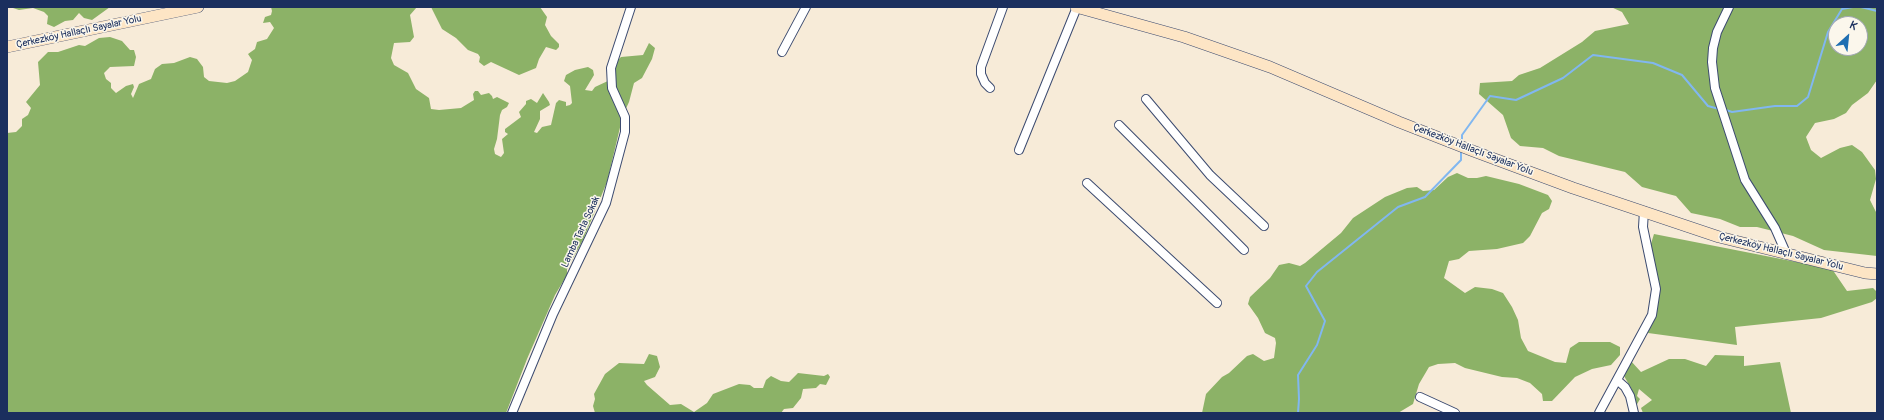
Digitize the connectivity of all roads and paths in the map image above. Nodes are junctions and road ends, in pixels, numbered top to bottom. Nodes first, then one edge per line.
1 (198, 7) edge
2 (631, 7) edge
3 (806, 7) edge
4 (1003, 7) edge
5 (1076, 7) edge
6 (1729, 7) edge
7 (7, 47) edge
8 (782, 52) dead end
9 (990, 88) dead end
10 (1146, 99) dead end
11 (1119, 125) dead end
12 (1019, 150) dead end
13 (1087, 183) dead end
14 (1644, 211) junction
15 (1264, 226) dead end
16 (1244, 250) dead end
17 (1786, 253) junction
18 (1877, 274) edge
19 (1217, 303) dead end
20 (1617, 380) junction
21 (1420, 397) dead end
22 (512, 413) edge
23 (1455, 413) edge
24 (1599, 413) edge
25 (1634, 413) edge

1 - 7 main road, Çerkezköy Hallaçlı Sayalar Yolu
2 - 22 street, Lamba Tarla Sokak
3 - 8 street
4 - 9 street
5 - 12 street
5 - 14 main road, Çerkezköy Hallaçlı Sayalar Yolu
6 - 17 street
10 - 15 street
11 - 16 street
13 - 19 street
14 - 17 main road, Çerkezköy Hallaçlı Sayalar Yolu
14 - 20 street
17 - 18 main road, Çerkezköy Hallaçlı Sayalar Yolu
20 - 24 street
20 - 25 street
21 - 23 street

